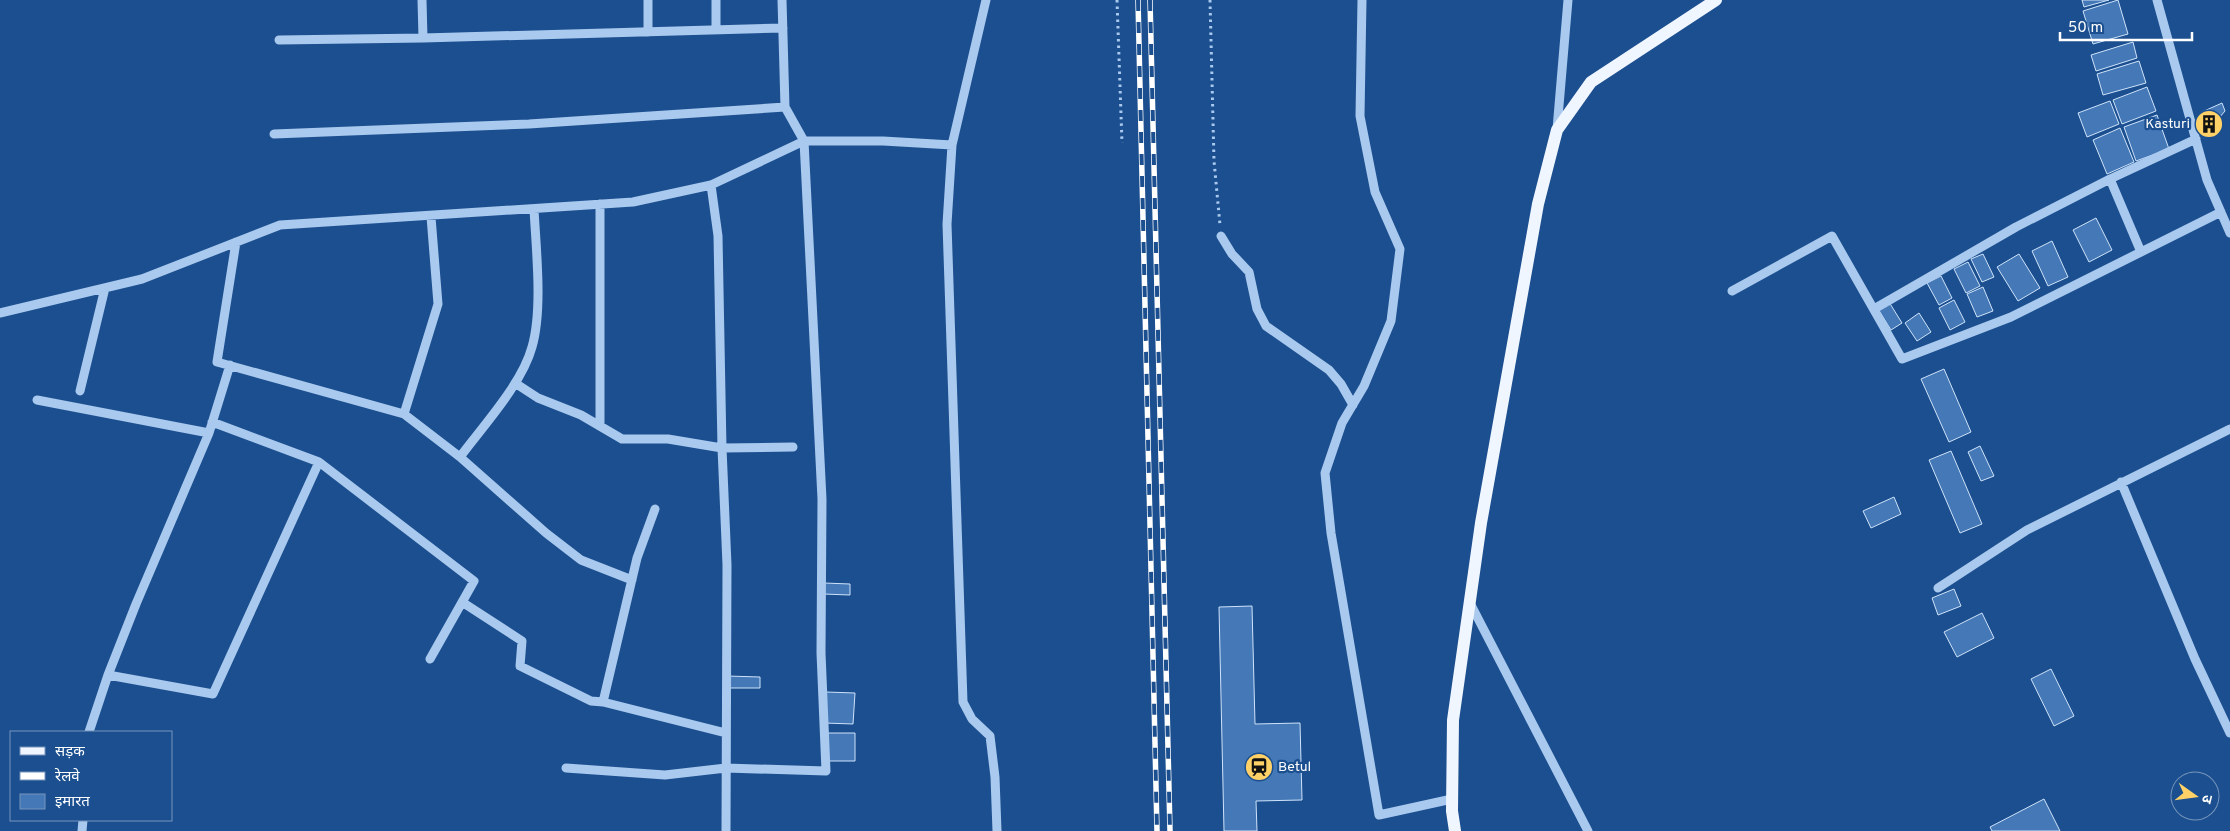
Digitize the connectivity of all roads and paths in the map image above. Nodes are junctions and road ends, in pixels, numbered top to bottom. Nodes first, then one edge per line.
1 (422, 0) edge
2 (648, 0) edge
3 (716, 0) edge
4 (782, 0) edge
5 (986, 0) edge
6 (1117, 0) edge
7 (1210, 0) edge
8 (1362, 0) edge
9 (1568, 0) edge
10 (1716, 0) edge
11 (2158, 0) edge
12 (783, 28) junction
13 (716, 30) junction
14 (648, 32) junction
15 (423, 38) junction
16 (279, 40) dead end
17 (785, 107) junction
18 (1557, 130) junction
19 (274, 134) dead end
20 (2196, 139) junction
21 (804, 141) junction
22 (1122, 143) dead end
23 (952, 145) junction
24 (2110, 179) junction
25 (711, 184) junction
26 (600, 204) junction
27 (534, 209) junction
28 (2221, 212) junction
29 (431, 217) junction
30 (2230, 233) edge
31 (1221, 236) joint
32 (236, 242) junction
33 (2142, 252) junction
34 (104, 288) junction
35 (1732, 291) dead end
36 (1874, 310) junction
37 (0, 313) edge
38 (230, 365) junction
39 (515, 383) junction
40 (80, 391) dead end
41 (37, 400) dead end
42 (1353, 405) junction
43 (404, 414) junction
44 (212, 422) junction
45 (600, 426) junction
46 (2230, 428) edge
47 (208, 433) junction
48 (793, 447) dead end
49 (722, 448) junction
50 (460, 456) junction
51 (319, 462) junction
52 (2121, 482) junction
53 (655, 509) dead end
54 (632, 580) junction
55 (1938, 588) dead end
56 (462, 602) junction
57 (1470, 603) junction
58 (430, 659) dead end
59 (108, 675) junction
60 (602, 702) junction
61 (89, 731) edge
62 (726, 733) junction
63 (2230, 733) edge
64 (566, 768) dead end
65 (726, 768) junction
66 (1452, 799) junction
67 (726, 831) edge
68 (997, 831) edge
69 (1454, 831) edge
70 (1588, 831) edge

1 - 15 street
2 - 14 street
3 - 13 street
4 - 12 street
5 - 23 street
6 - 22 path
7 - 31 path
8 - 42 street
9 - 18 street
10 - 18 main road
11 - 20 street
12 - 13 street
12 - 17 street
13 - 14 street
14 - 15 street
15 - 16 street
17 - 19 street
17 - 21 street
18 - 57 main road
20 - 24 street
20 - 28 street
21 - 23 street
21 - 25 street
21 - 65 street
23 - 68 street
24 - 33 street
24 - 36 street
25 - 26 street
25 - 49 street
26 - 27 street
26 - 45 street
27 - 29 street
27 - 39 street
28 - 30 street
28 - 33 street
29 - 32 street
29 - 43 street
31 - 42 street
32 - 34 street
32 - 38 street
33 - 36 street
34 - 37 street
34 - 40 street
35 - 36 street
38 - 43 street
38 - 44 street
39 - 45 street
39 - 50 street
41 - 47 street
42 - 66 street
43 - 50 street
44 - 47 street
44 - 51 street
45 - 49 street
46 - 52 street
47 - 59 street
48 - 49 street
49 - 62 street
50 - 54 street
51 - 56 street
51 - 59 street
52 - 55 street
52 - 63 street
53 - 54 street
54 - 60 street
56 - 58 street
56 - 60 street
57 - 66 main road
57 - 70 street
59 - 61 street
60 - 62 street
62 - 65 street
64 - 65 street
65 - 67 street
66 - 69 main road

